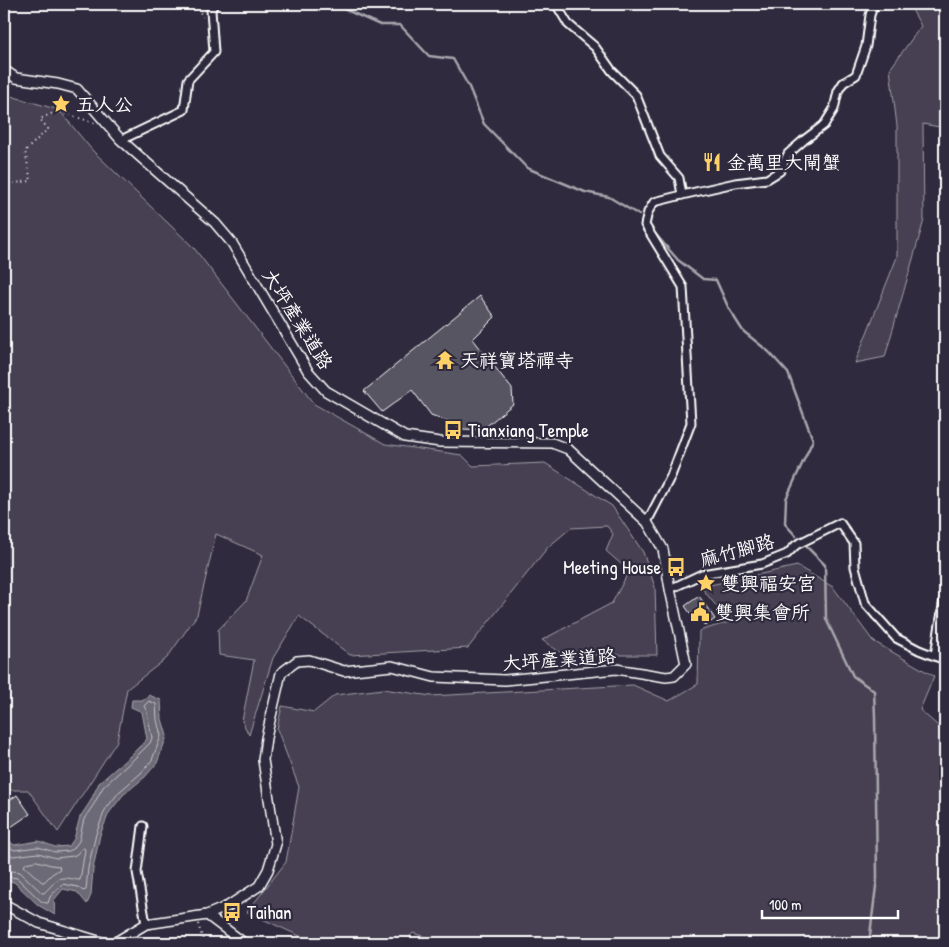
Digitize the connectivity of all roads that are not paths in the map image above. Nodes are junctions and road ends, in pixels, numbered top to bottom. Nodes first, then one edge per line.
1 (214, 4) edge
2 (556, 4) edge
3 (874, 4) edge
4 (4, 70) edge
5 (121, 140) junction
6 (682, 195) junction
7 (647, 522) junction
8 (670, 590) junction
9 (945, 593) edge
10 (935, 655) junction
11 (945, 660) edge
12 (143, 826) dead end
13 (4, 904) edge
14 (207, 915) junction
15 (146, 924) junction
16 (105, 943) edge
17 (114, 943) edge
18 (244, 943) edge

1 - 5 street
2 - 6 street
3 - 6 street
4 - 5 street, 大坪產業道路
5 - 7 street, 大坪產業道路
6 - 7 street
7 - 8 street, 大坪產業道路
8 - 10 street, 麻竹腳路
8 - 14 street, 大坪產業道路
9 - 10 street
10 - 11 street, 麻竹腳路
12 - 15 street
13 - 16 street
14 - 15 street, 大坪產業道路
14 - 18 street
15 - 17 street, 大坪產業道路

